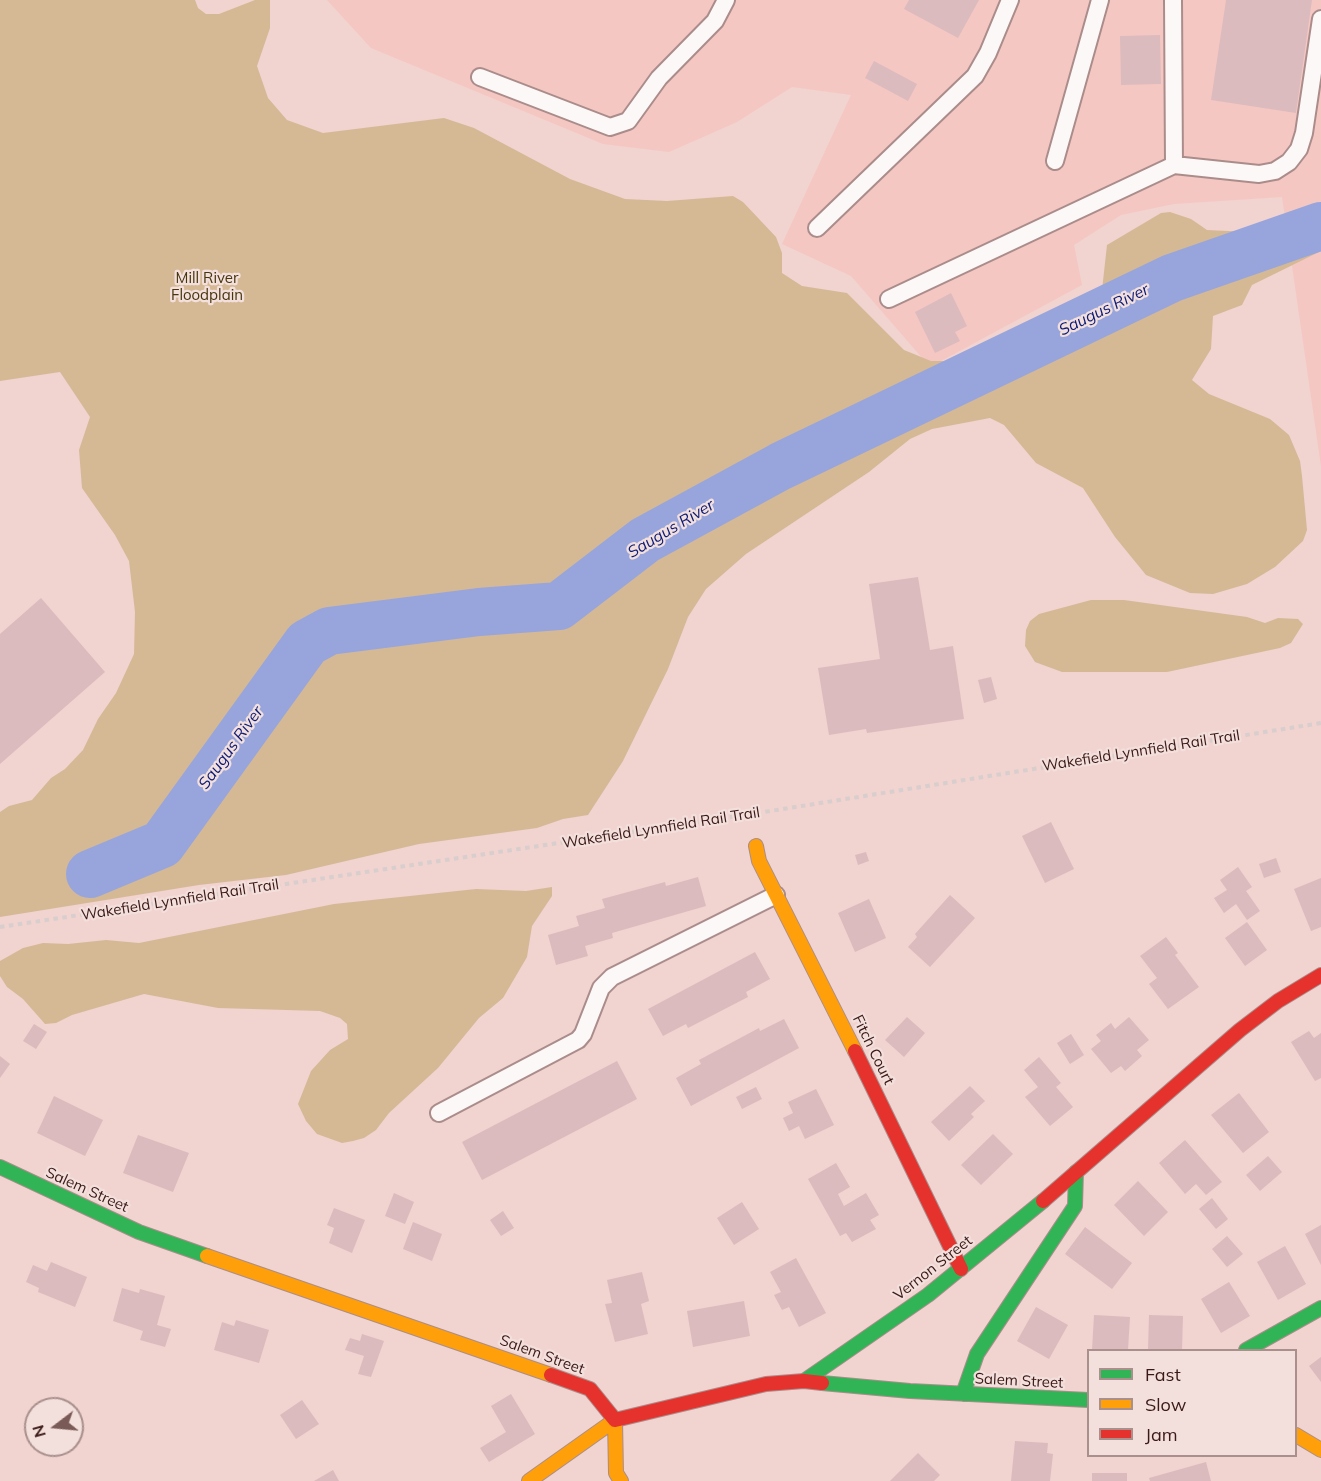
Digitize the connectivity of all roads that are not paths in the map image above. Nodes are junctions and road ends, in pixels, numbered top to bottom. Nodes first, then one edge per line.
1 (726, 0) edge
2 (1010, 0) edge
3 (1100, 0) edge
4 (1173, 0) edge
5 (1321, 19) edge
6 (480, 77) dead end
7 (1055, 162) dead end
8 (1174, 165) junction
9 (817, 228) dead end
10 (889, 299) dead end
11 (756, 846) dead end
12 (776, 896) junction
13 (1321, 975) edge
14 (439, 1113) dead end
15 (0, 1167) edge
16 (1076, 1172) junction
17 (961, 1269) junction
18 (1321, 1308) edge
19 (1248, 1349) edge
20 (804, 1381) junction
21 (963, 1395) junction
22 (1087, 1400) edge
23 (615, 1420) junction
24 (1297, 1436) edge
25 (1321, 1450) edge
26 (529, 1481) edge
27 (621, 1481) edge

1 - 6 lane
2 - 9 lane
3 - 7 lane
4 - 8 lane
5 - 8 lane
8 - 10 lane
11 - 12 main road, Fitch Court
12 - 14 lane
12 - 17 main road, Fitch Court
13 - 16 main road, Vernon Street
15 - 23 main road, Salem Street
16 - 17 main road, Vernon Street
16 - 21 main road
17 - 20 main road, Vernon Street
18 - 19 main road
20 - 21 main road, Salem Street
20 - 23 main road, Salem Street
21 - 22 main road, Salem Street
23 - 26 main road
23 - 27 main road
24 - 25 main road

